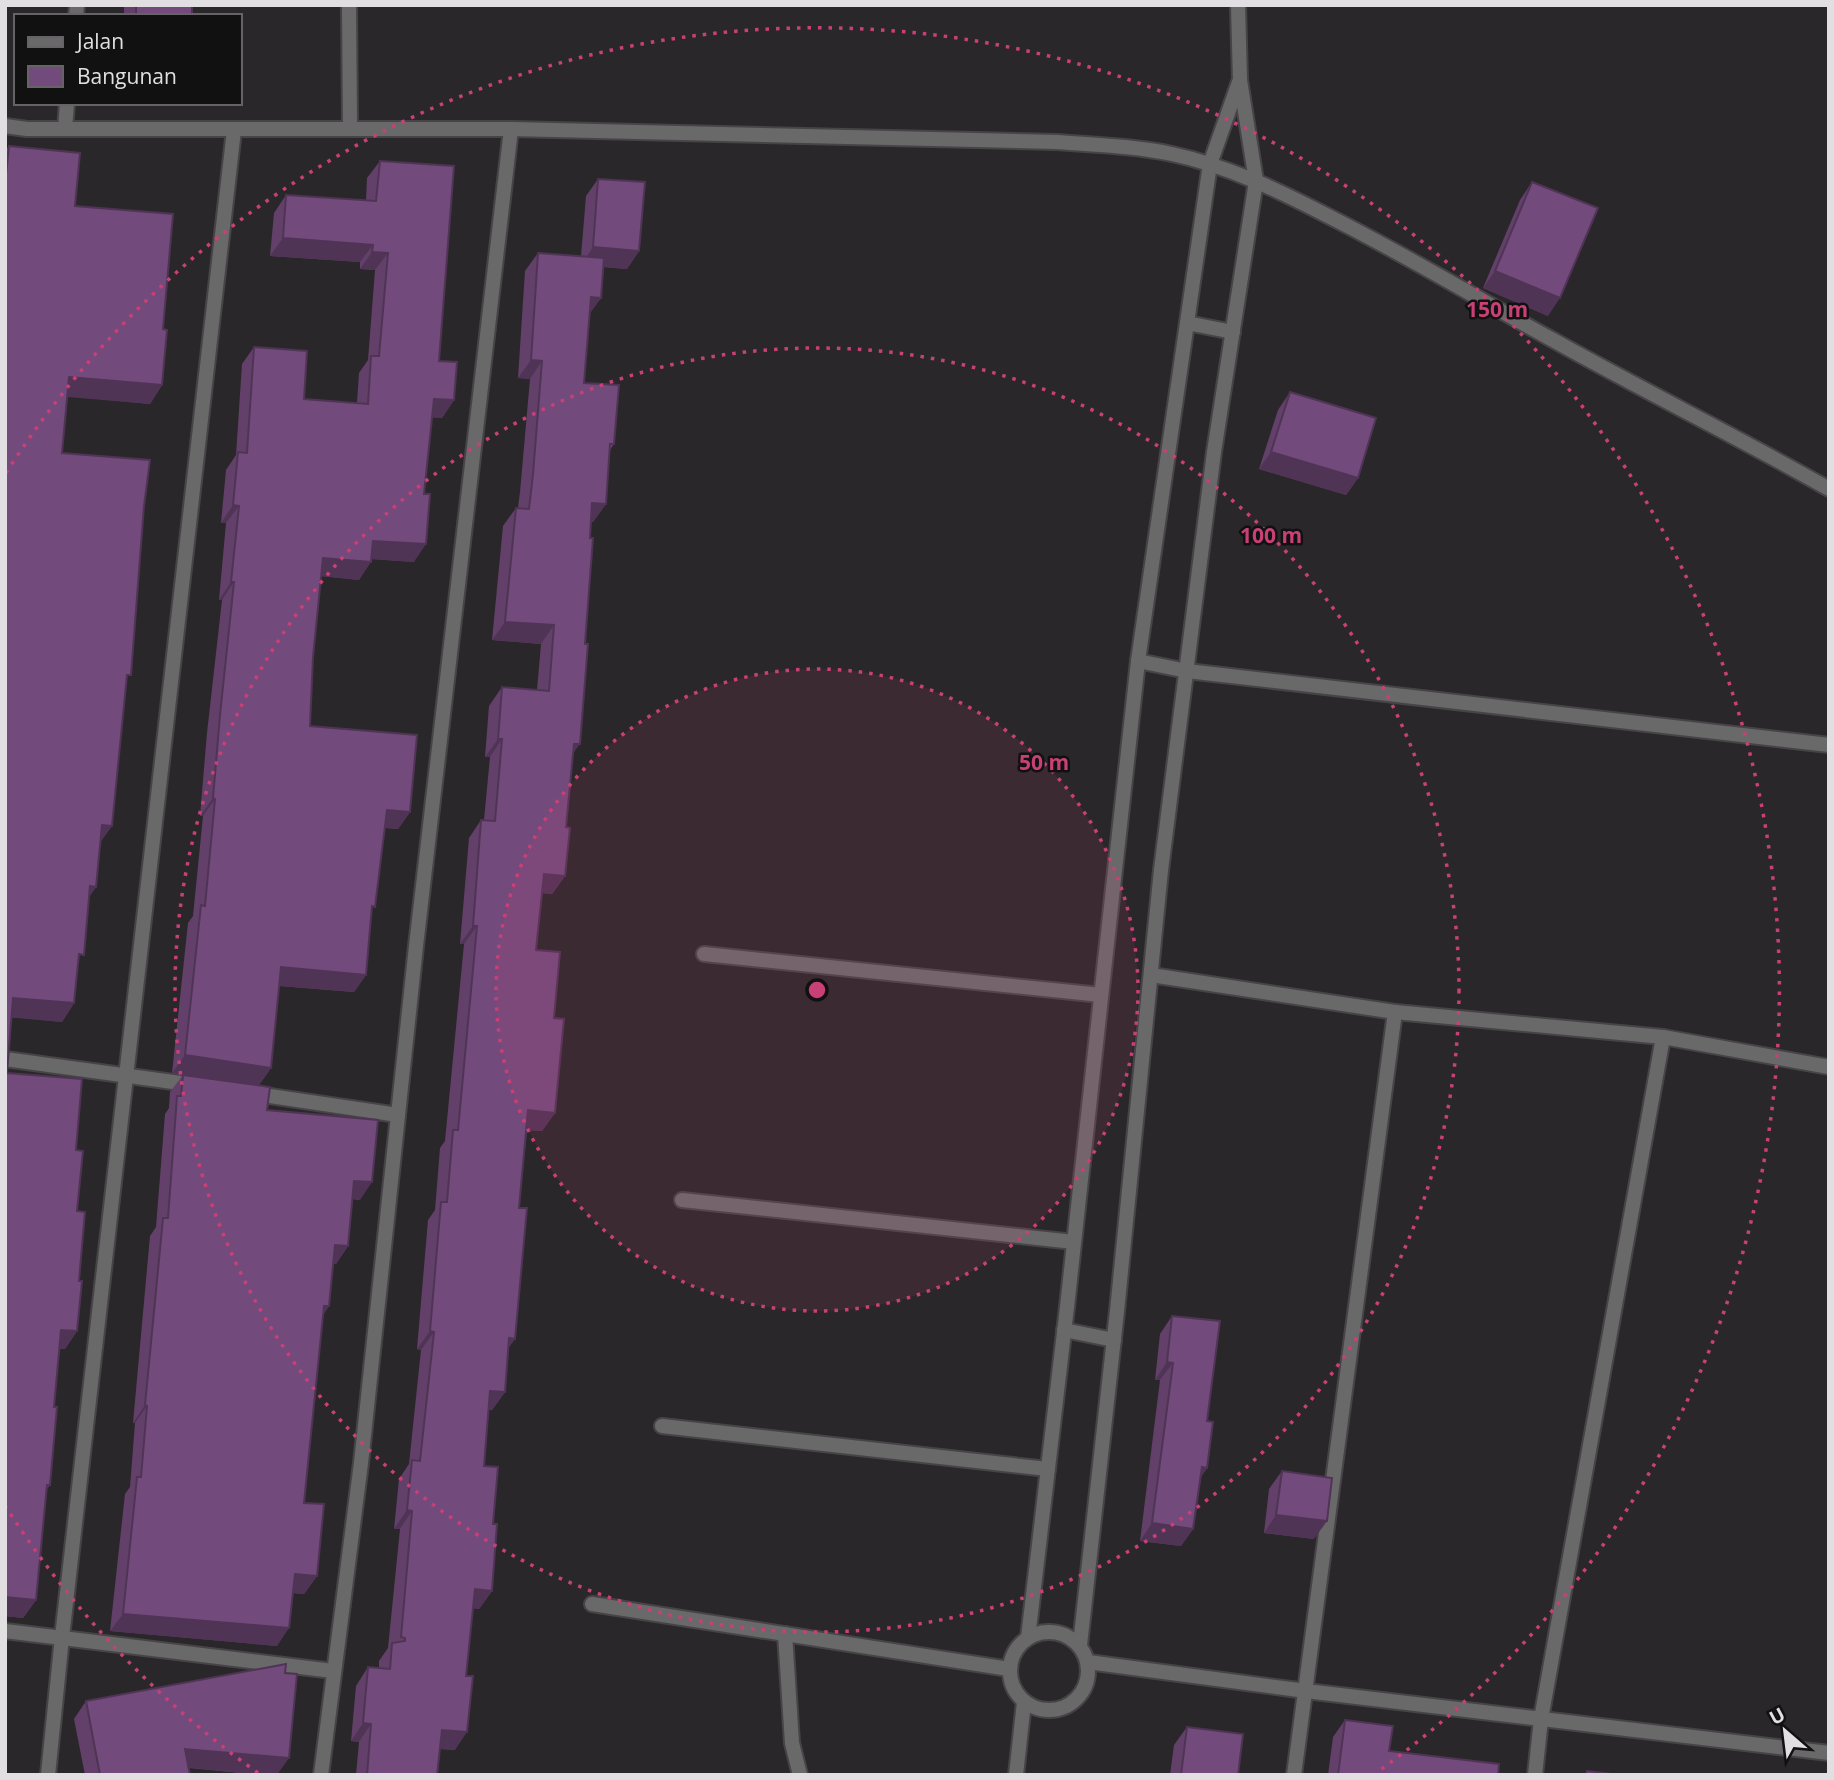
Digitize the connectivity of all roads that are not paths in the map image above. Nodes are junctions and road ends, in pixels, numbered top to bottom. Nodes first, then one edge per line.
1 (349, 5) edge
2 (1238, 5) edge
3 (1240, 80) junction
4 (67, 105) edge
5 (5, 126) edge
6 (350, 127) junction
7 (511, 128) junction
8 (65, 129) junction
9 (234, 130) junction
10 (1210, 164) junction
11 (1256, 181) junction
12 (1187, 323) junction
13 (1233, 332) junction
14 (1829, 489) edge
15 (1138, 661) junction
16 (1187, 671) junction
17 (1829, 745) edge
18 (704, 954) dead end
19 (1151, 975) junction
20 (1101, 995) junction
21 (1395, 1012) junction
22 (1664, 1037) junction
23 (5, 1059) edge
24 (1829, 1067) edge
25 (127, 1074) junction
26 (208, 1087) edge
27 (235, 1090) edge
28 (398, 1115) junction
29 (682, 1200) dead end
30 (1074, 1242) junction
31 (1064, 1330) junction
32 (1114, 1340) junction
33 (662, 1426) dead end
34 (1048, 1469) junction
35 (592, 1604) dead end
36 (5, 1631) edge
37 (785, 1634) junction
38 (62, 1637) junction
39 (1028, 1638) junction
40 (1080, 1645) junction
41 (1088, 1662) junction
42 (1009, 1669) junction
43 (333, 1671) junction
44 (1307, 1691) junction
45 (1024, 1702) junction
46 (1541, 1719) junction
47 (1829, 1747) edge
48 (1828, 1753) edge
49 (48, 1775) edge
50 (321, 1775) edge
51 (800, 1775) edge
52 (1016, 1775) edge
53 (1294, 1775) edge
54 (1535, 1775) edge

1 - 6 street
2 - 3 street
3 - 10 street
3 - 11 street
4 - 8 street
5 - 8 street
6 - 7 street
6 - 9 street
7 - 10 street
7 - 28 street
8 - 9 street
9 - 25 street
10 - 11 street
10 - 12 street
11 - 13 street
11 - 14 street
12 - 13 street
12 - 15 street
13 - 16 street
15 - 16 street
15 - 20 street
16 - 17 street
16 - 19 street
18 - 20 street
19 - 21 street
19 - 32 street
20 - 30 street
21 - 22 street
21 - 44 street
22 - 24 street
22 - 46 street
23 - 25 street
25 - 26 street
25 - 38 street
27 - 28 street
28 - 43 street
29 - 30 street
30 - 31 street
31 - 32 street
31 - 34 street
32 - 40 street
33 - 34 street
34 - 39 street
35 - 37 street
36 - 38 street
37 - 42 street
37 - 51 street
38 - 43 street
38 - 49 street
39 - 40 street
39 - 42 street
40 - 41 street
41 - 44 street
41 - 45 street
42 - 45 street
43 - 50 street
44 - 46 street
44 - 53 street
45 - 52 street
46 - 48 street
46 - 54 street
47 - 48 street

